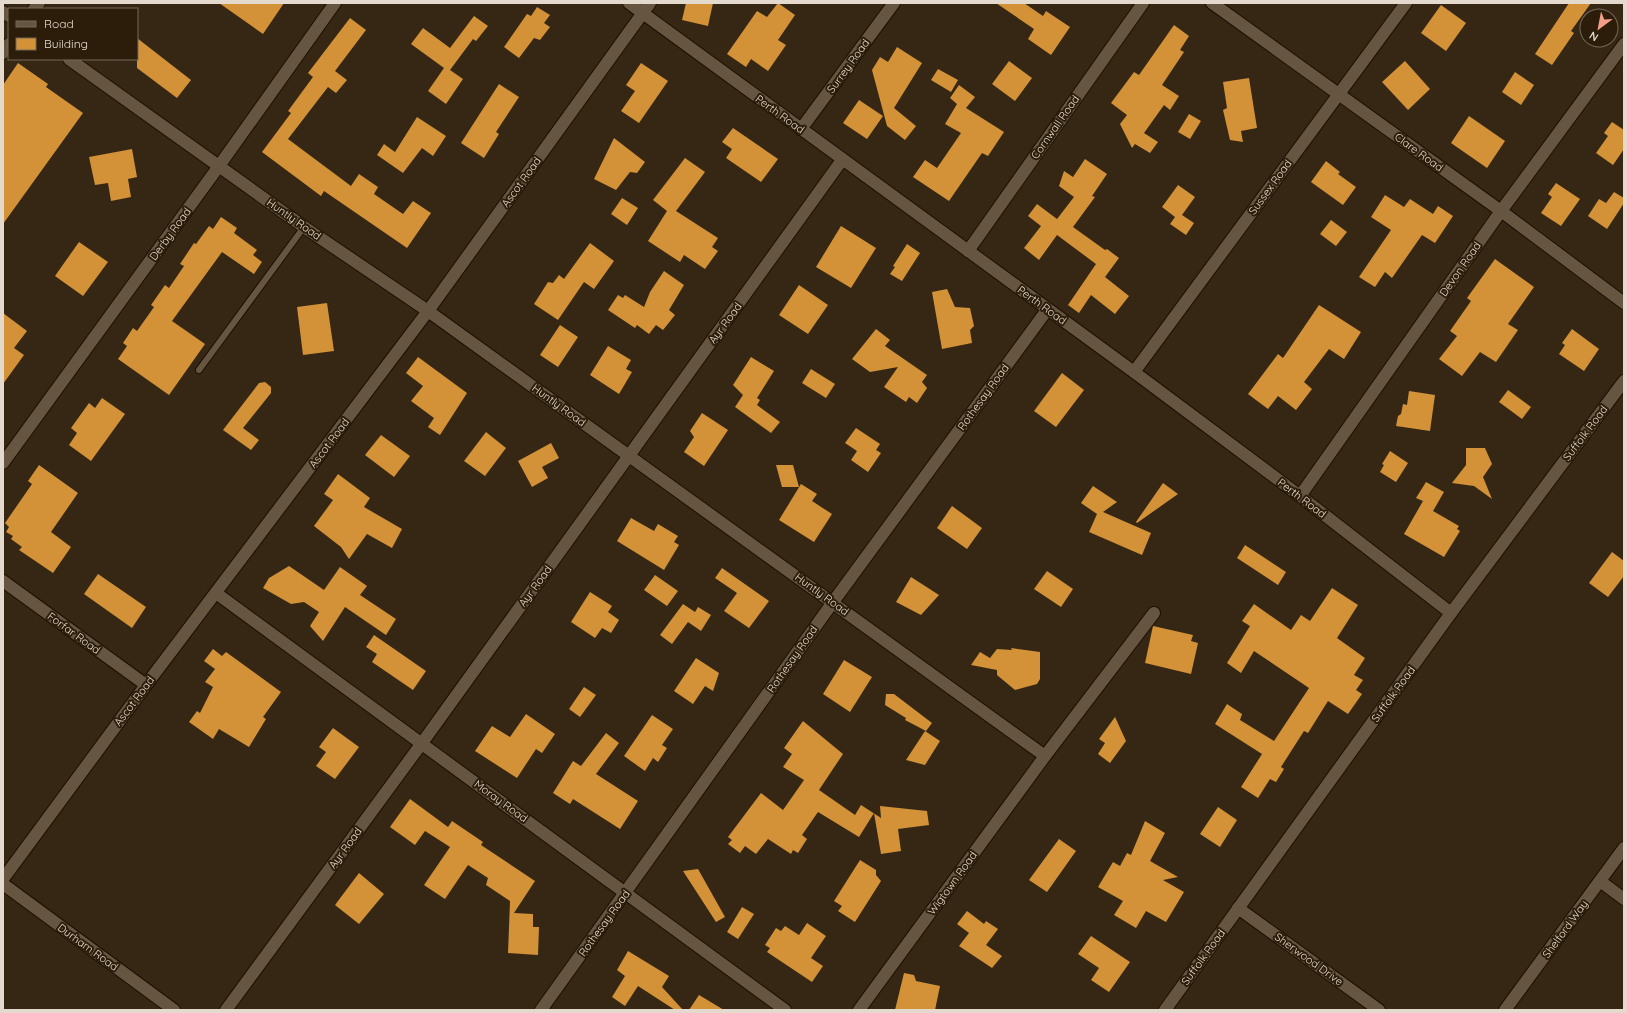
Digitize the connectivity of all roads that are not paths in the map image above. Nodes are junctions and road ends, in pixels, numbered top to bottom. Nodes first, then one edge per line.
1 (335, 3) edge
2 (629, 3) edge
3 (650, 3) edge
4 (894, 3) edge
5 (1142, 3) edge
6 (1212, 3) edge
7 (1406, 3) edge
8 (642, 13) junction
9 (1624, 44) edge
10 (70, 60) edge
11 (1338, 94) junction
12 (801, 129) junction
13 (842, 160) junction
14 (219, 166) junction
15 (1501, 211) junction
16 (304, 227) junction
17 (968, 251) junction
18 (1624, 303) edge
19 (1047, 310) junction
20 (428, 311) junction
21 (199, 370) dead end
22 (1134, 372) junction
23 (1624, 381) edge
24 (630, 455) junction
25 (3, 463) edge
26 (1300, 496) junction
27 (3, 580) edge
28 (216, 593) junction
29 (833, 602) junction
30 (1154, 613) dead end
31 (1451, 613) junction
32 (146, 685) junction
33 (422, 743) junction
34 (1045, 756) junction
35 (1624, 848) edge
36 (3, 879) edge
37 (1600, 881) junction
38 (3, 884) edge
39 (626, 893) junction
40 (1624, 899) edge
41 (1238, 908) junction
42 (174, 1010) edge
43 (226, 1010) edge
44 (541, 1010) edge
45 (785, 1010) edge
46 (859, 1010) edge
47 (1165, 1010) edge
48 (1379, 1010) edge
49 (1505, 1010) edge

1 - 14 street, Derby Road
2 - 8 street, Perth Road
3 - 8 street, Ascot Road
4 - 12 street, Surrey Road
5 - 17 street, Cornwall Road
6 - 11 street, Clare Road
7 - 11 street, Sussex Road
8 - 12 street, Perth Road
8 - 20 street, Ascot Road
9 - 15 street, Devon Road
10 - 14 street, Huntly Road
11 - 15 street, Clare Road
11 - 22 street, Sussex Road
12 - 13 street, Perth Road
13 - 17 street, Perth Road
13 - 24 street, Ayr Road
14 - 16 street, Huntly Road
14 - 25 street, Derby Road
15 - 18 street, Clare Road
15 - 26 street, Devon Road
16 - 20 street, Huntly Road
16 - 21 lane
17 - 19 street, Perth Road
19 - 22 street, Perth Road
19 - 29 street, Rothesay Road
20 - 24 street, Huntly Road
20 - 28 street, Ascot Road
22 - 26 street, Perth Road
23 - 31 street, Suffolk Road
24 - 29 street, Huntly Road
24 - 33 street, Ayr Road
26 - 31 street, Perth Road
27 - 32 street, Forfar Road
28 - 32 street, Ascot Road
28 - 33 street, Moray Road
29 - 34 street, Huntly Road
29 - 39 street, Rothesay Road
30 - 34 street, Wigtown Road
31 - 41 street, Suffolk Road
32 - 36 street, Ascot Road
33 - 39 street, Moray Road
33 - 43 street, Ayr Road
34 - 46 street, Wigtown Road
35 - 37 street, Shelford Way
37 - 40 street
37 - 49 street, Shelford Way
38 - 42 street, Durham Road
39 - 44 street, Rothesay Road
39 - 45 street, Moray Road
41 - 47 street, Suffolk Road
41 - 48 street, Sherwood Drive

